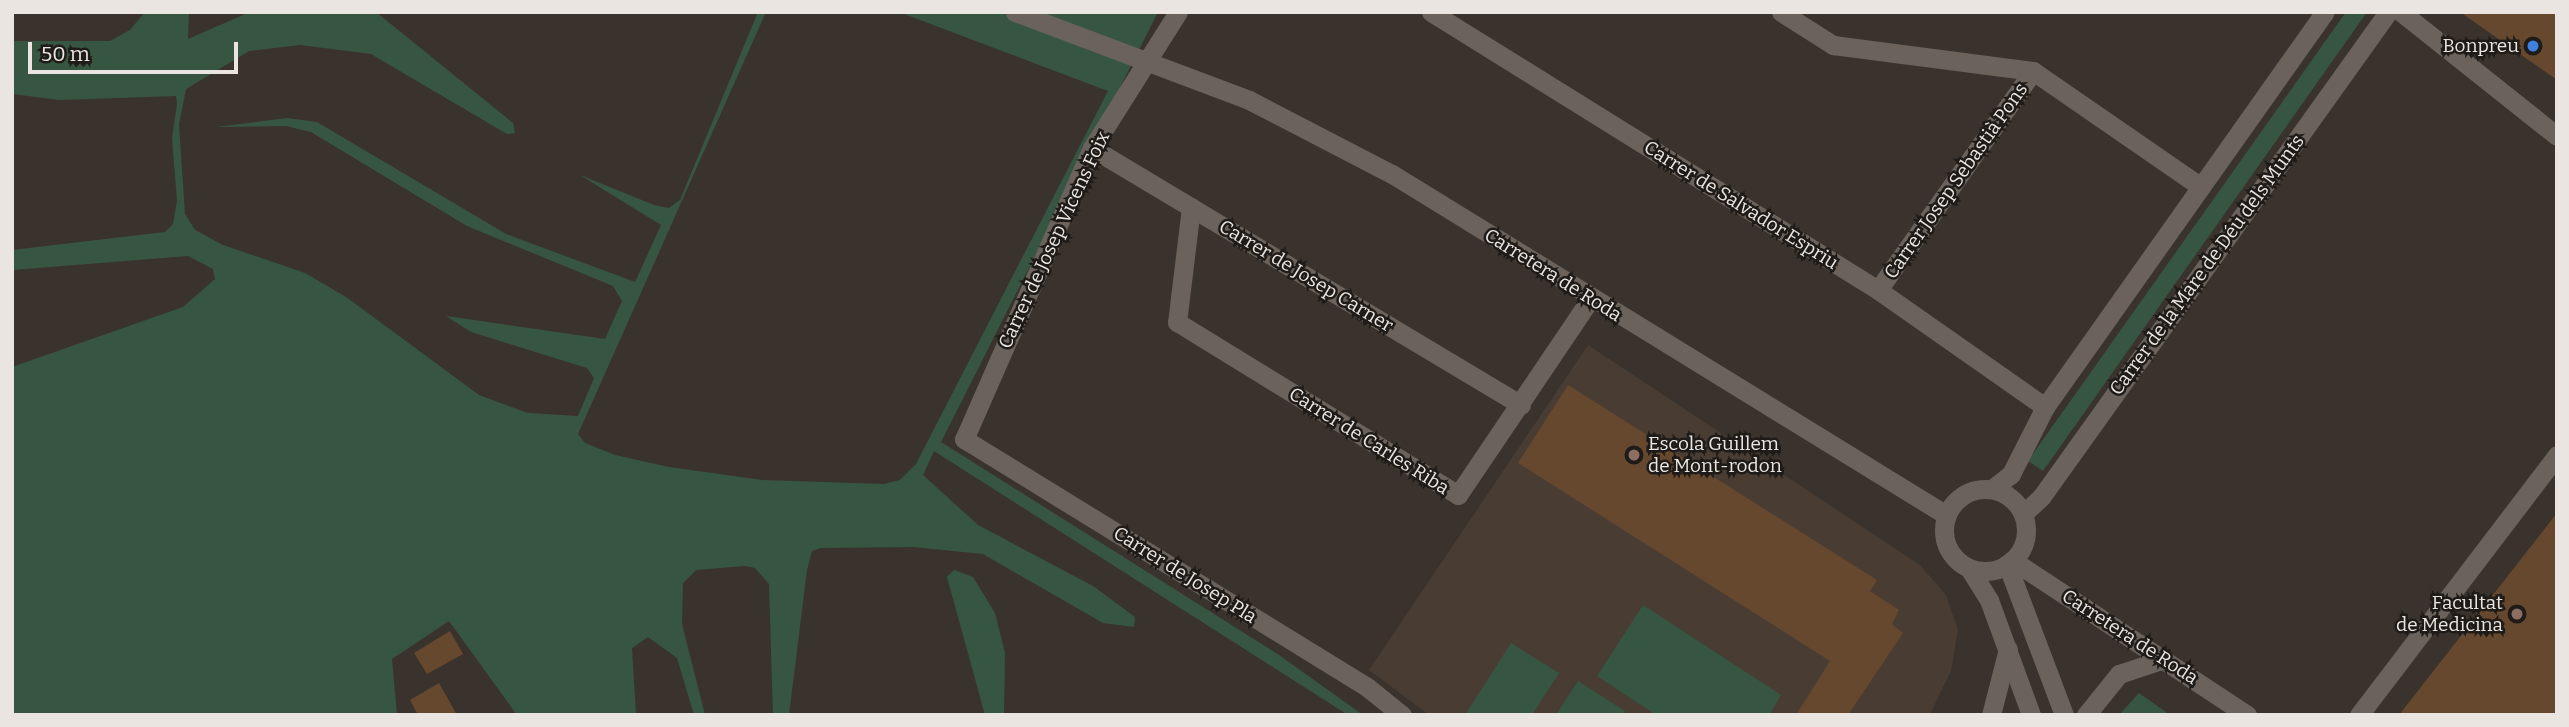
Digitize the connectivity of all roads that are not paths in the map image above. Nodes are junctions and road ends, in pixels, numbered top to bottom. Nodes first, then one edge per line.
1 (1015, 12) edge
2 (1178, 12) edge
3 (1431, 12) edge
4 (1781, 12) edge
5 (2325, 12) edge
6 (2388, 12) edge
7 (2401, 12) edge
8 (1146, 64) junction
9 (2033, 71) junction
10 (2557, 136) edge
11 (1092, 148) junction
12 (2201, 187) junction
13 (1191, 207) junction
14 (1878, 290) junction
15 (1591, 298) junction
16 (1521, 405) junction
17 (2045, 407) junction
18 (964, 439) joint
19 (2557, 455) edge
20 (1992, 489) junction
21 (2022, 514) junction
22 (1946, 515) junction
23 (2009, 562) junction
24 (1969, 568) junction
25 (2008, 649) junction
26 (2164, 659) junction
27 (1402, 715) edge
28 (1991, 715) edge
29 (2031, 715) edge
30 (2064, 715) edge
31 (2086, 715) edge
32 (2247, 715) edge
33 (2359, 715) edge

1 - 8 street, Carretera de Roda
2 - 8 street, Carrer de Josep Vicens Foix
3 - 14 street, Carrer de Salvador Espriu
4 - 9 street
5 - 12 street
6 - 21 street, Carrer de la Mare de Déu dels Munts
7 - 10 street
8 - 11 street, Carrer de Josep Vicens Foix
8 - 15 street, Carretera de Roda
9 - 12 street
9 - 14 street, Carrer Josep Sebastià Pons
11 - 13 street, Carrer de Josep Carner
11 - 18 street, Carrer de Josep Vicens Foix
12 - 17 street
13 - 16 street, Carrer de Josep Carner
13 - 16 street, Carrer de Carles Riba
14 - 17 street, Carrer de Salvador Espriu
15 - 16 street, Carrer de Carles Riba
15 - 22 street, Carretera de Roda
17 - 20 street
18 - 27 street, Carrer de Josep Pla
19 - 33 street
20 - 21 street
20 - 22 street
21 - 23 street
22 - 24 street
23 - 24 street
23 - 26 street, Carretera de Roda
23 - 30 street
24 - 25 street
25 - 28 street
25 - 29 street
26 - 31 street
26 - 32 street, Carretera de Roda

